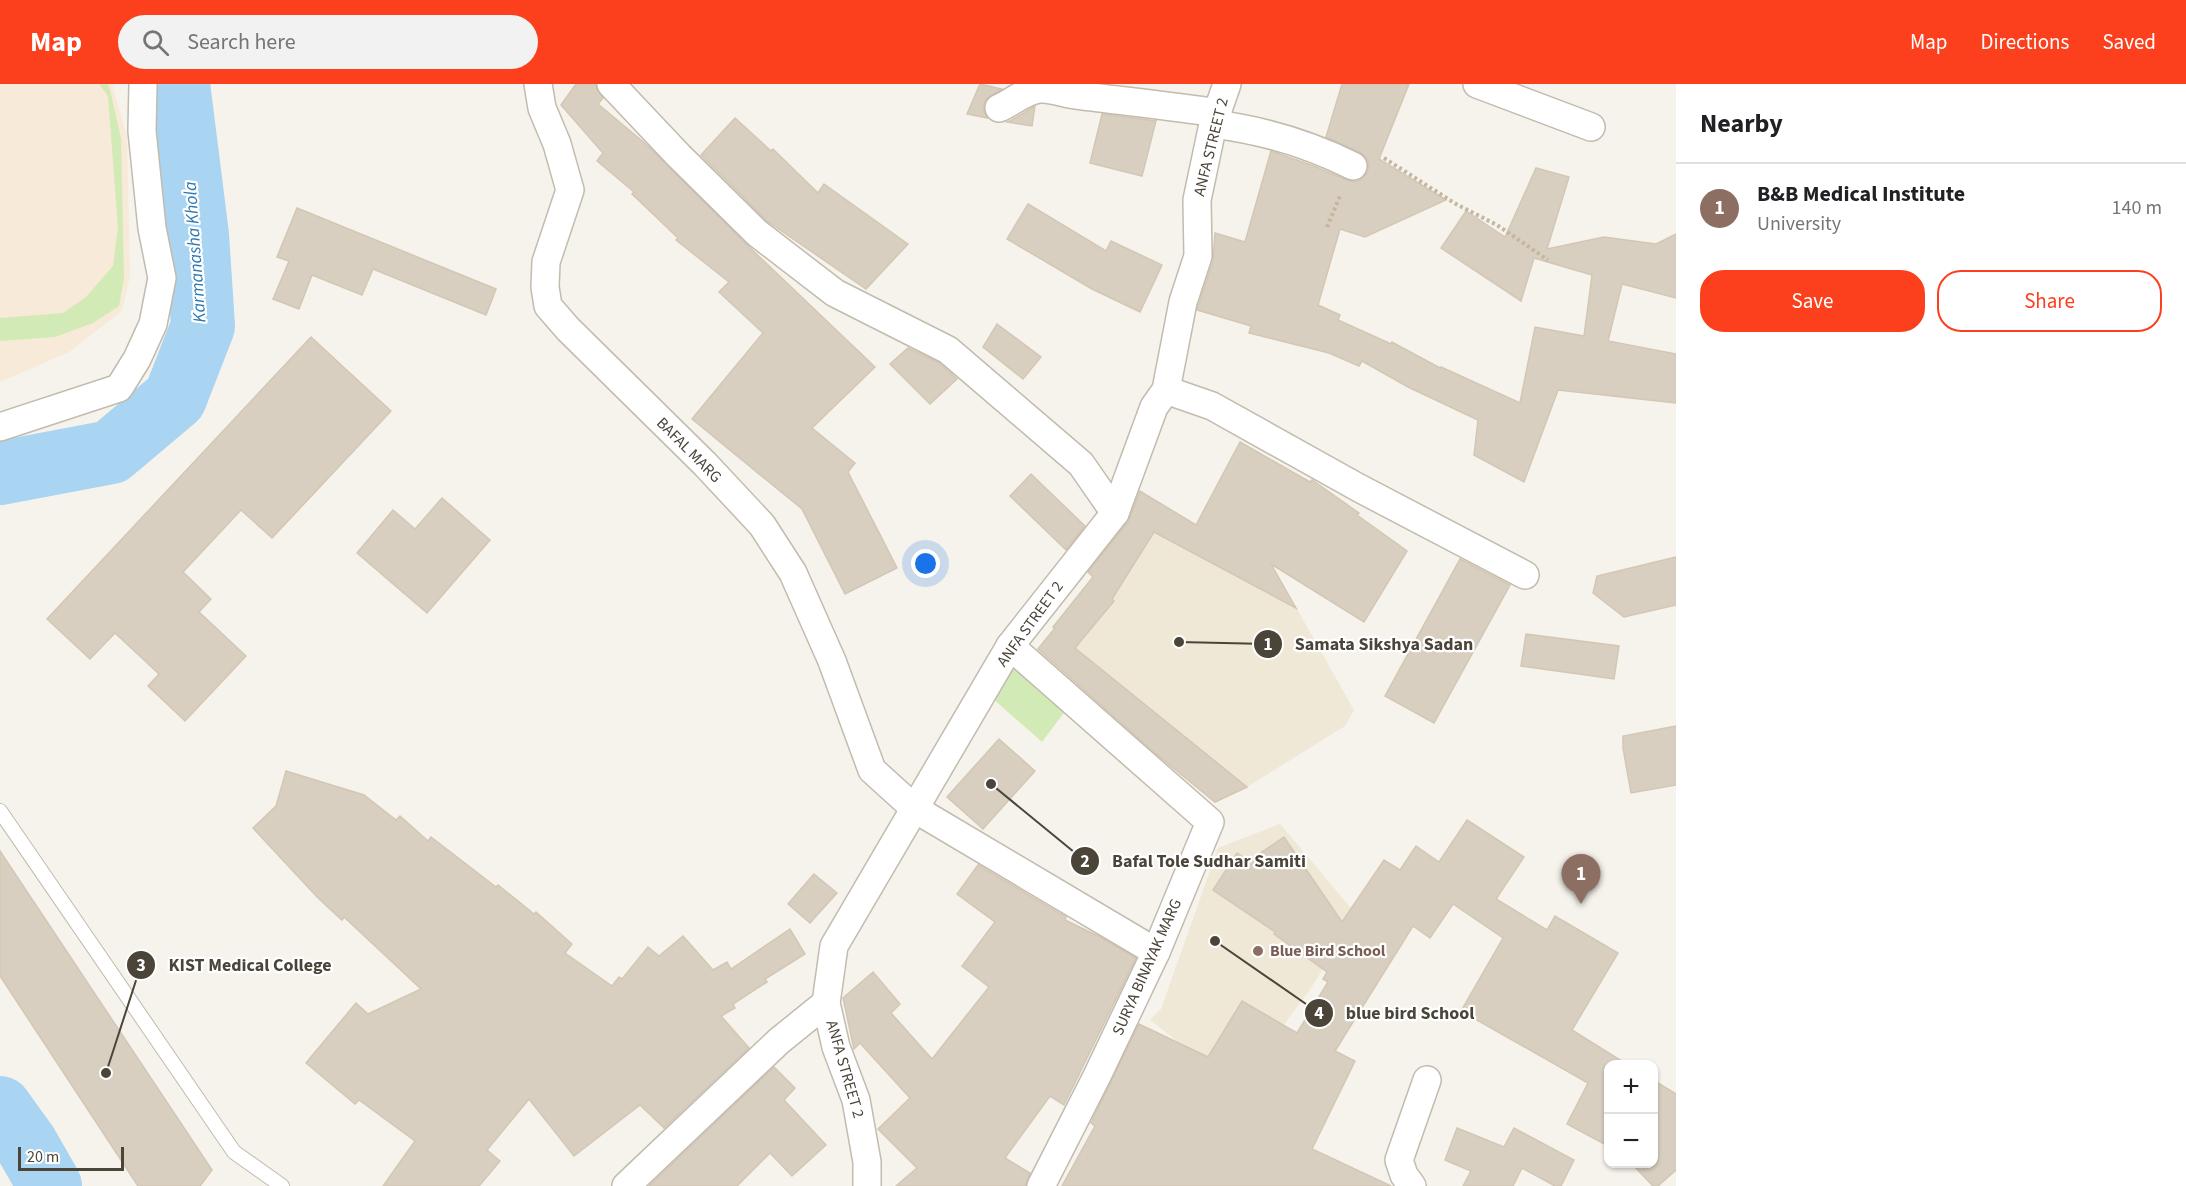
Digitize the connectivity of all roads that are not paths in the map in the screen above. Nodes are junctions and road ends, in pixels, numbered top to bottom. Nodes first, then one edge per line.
1 (142, 84) edge
2 (538, 84) edge
3 (611, 84) edge
4 (1208, 84) edge
5 (1227, 84) edge
6 (1477, 84) edge
7 (999, 108) dead end
8 (1216, 118) junction
9 (1591, 127) dead end
10 (1353, 166) road end
11 (1166, 390) junction
12 (0, 427) edge
13 (1115, 513) junction
14 (1525, 574) dead end
15 (1010, 645) junction
16 (915, 809) junction
17 (0, 811) edge
18 (1156, 952) junction
19 (826, 1003) junction
20 (1427, 1080) dead end
21 (282, 1186) edge
22 (626, 1186) edge
23 (867, 1186) edge
24 (1041, 1186) edge
25 (1413, 1186) edge

1 - 12 street
2 - 16 street, BAFAL MARG
3 - 13 street
4 - 8 street
5 - 8 street, ANFA STREET 2
6 - 9 street
7 - 8 street
8 - 10 street
8 - 11 street, ANFA STREET 2
11 - 13 street, ANFA STREET 2
11 - 14 street
13 - 15 street, ANFA STREET 2
15 - 16 street, ANFA STREET 2
15 - 18 street, SURYA BINAYAK MARG
16 - 18 street, BAFAL MARG
16 - 19 street, ANFA STREET 2
17 - 21 lane
18 - 24 street, SURYA BINAYAK MARG
19 - 22 street
19 - 23 street, ANFA STREET 2
20 - 25 street

